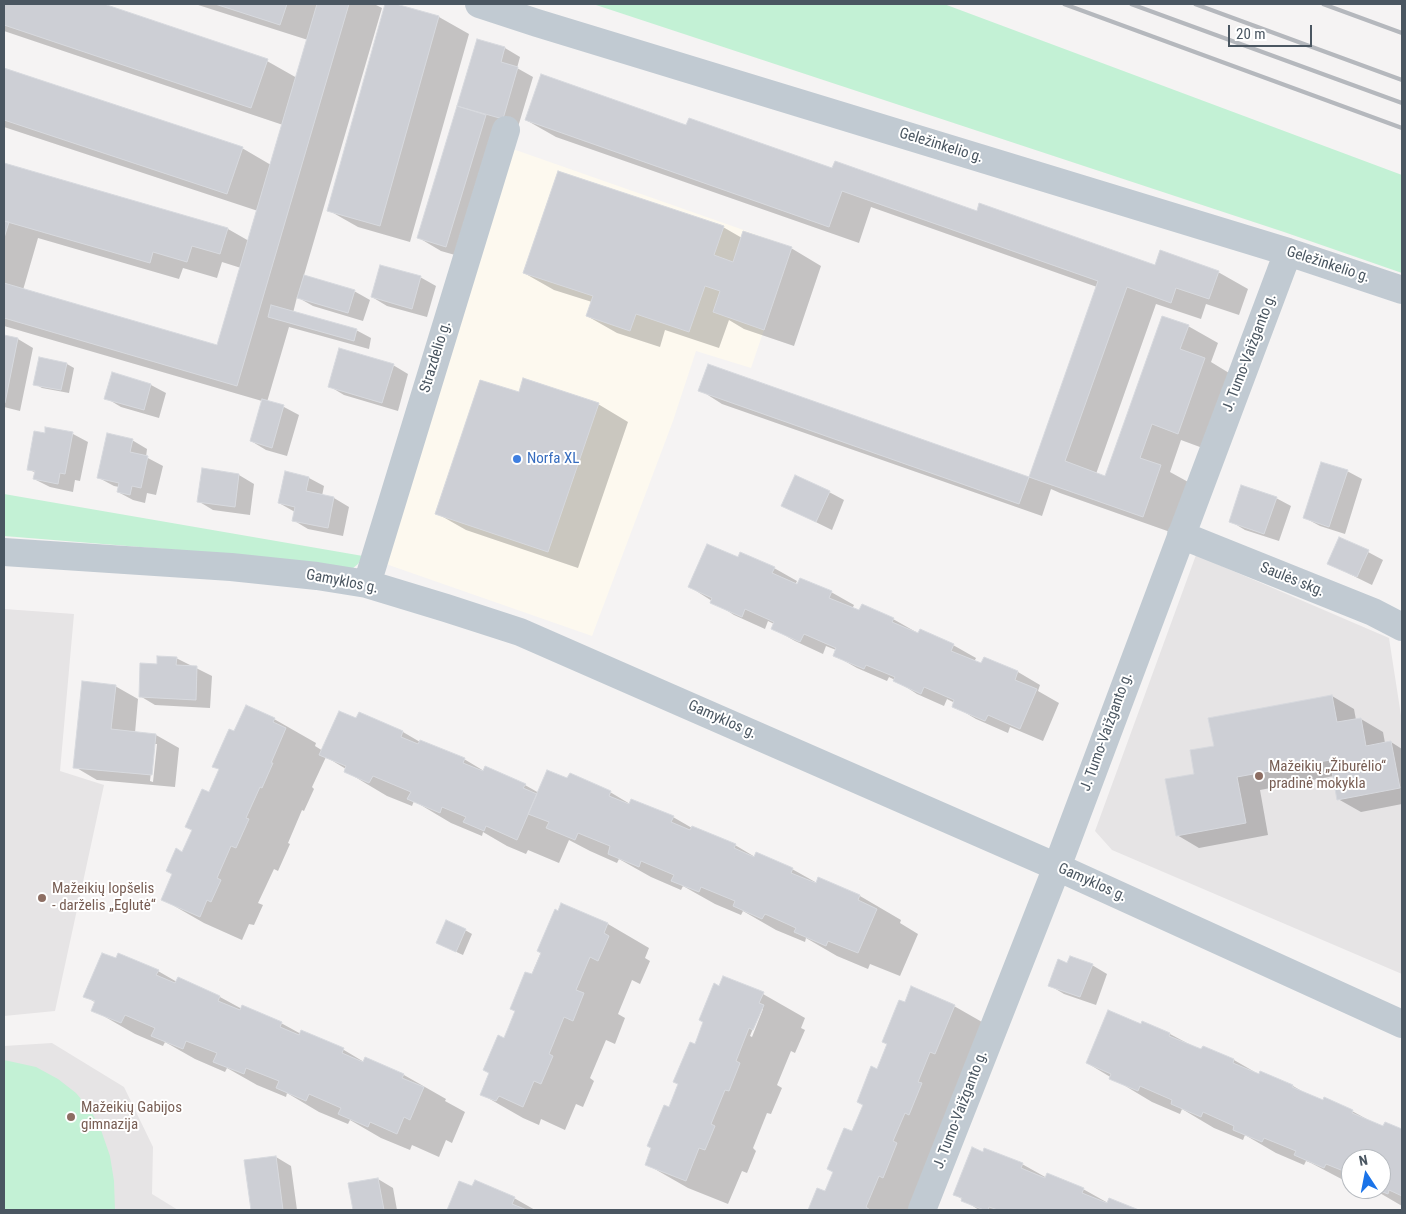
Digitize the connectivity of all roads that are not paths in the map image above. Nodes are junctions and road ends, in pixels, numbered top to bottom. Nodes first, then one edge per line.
1 (479, 4) edge
2 (506, 130) dead end
3 (1288, 252) junction
4 (1402, 290) edge
5 (1181, 535) junction
6 (4, 552) edge
7 (367, 584) junction
8 (1402, 627) edge
9 (1057, 867) junction
10 (1402, 1024) edge
11 (922, 1210) edge

1 - 3 street, Geležinkelio g.
2 - 7 street, Strazdelio g.
3 - 4 street, Geležinkelio g.
3 - 5 street, J. Tumo-Vaižganto g.
5 - 8 street, Saulės skg.
5 - 9 street, J. Tumo-Vaižganto g.
6 - 7 street, Gamyklos g.
7 - 9 street, Gamyklos g.
9 - 10 street, Gamyklos g.
9 - 11 street, J. Tumo-Vaižganto g.

